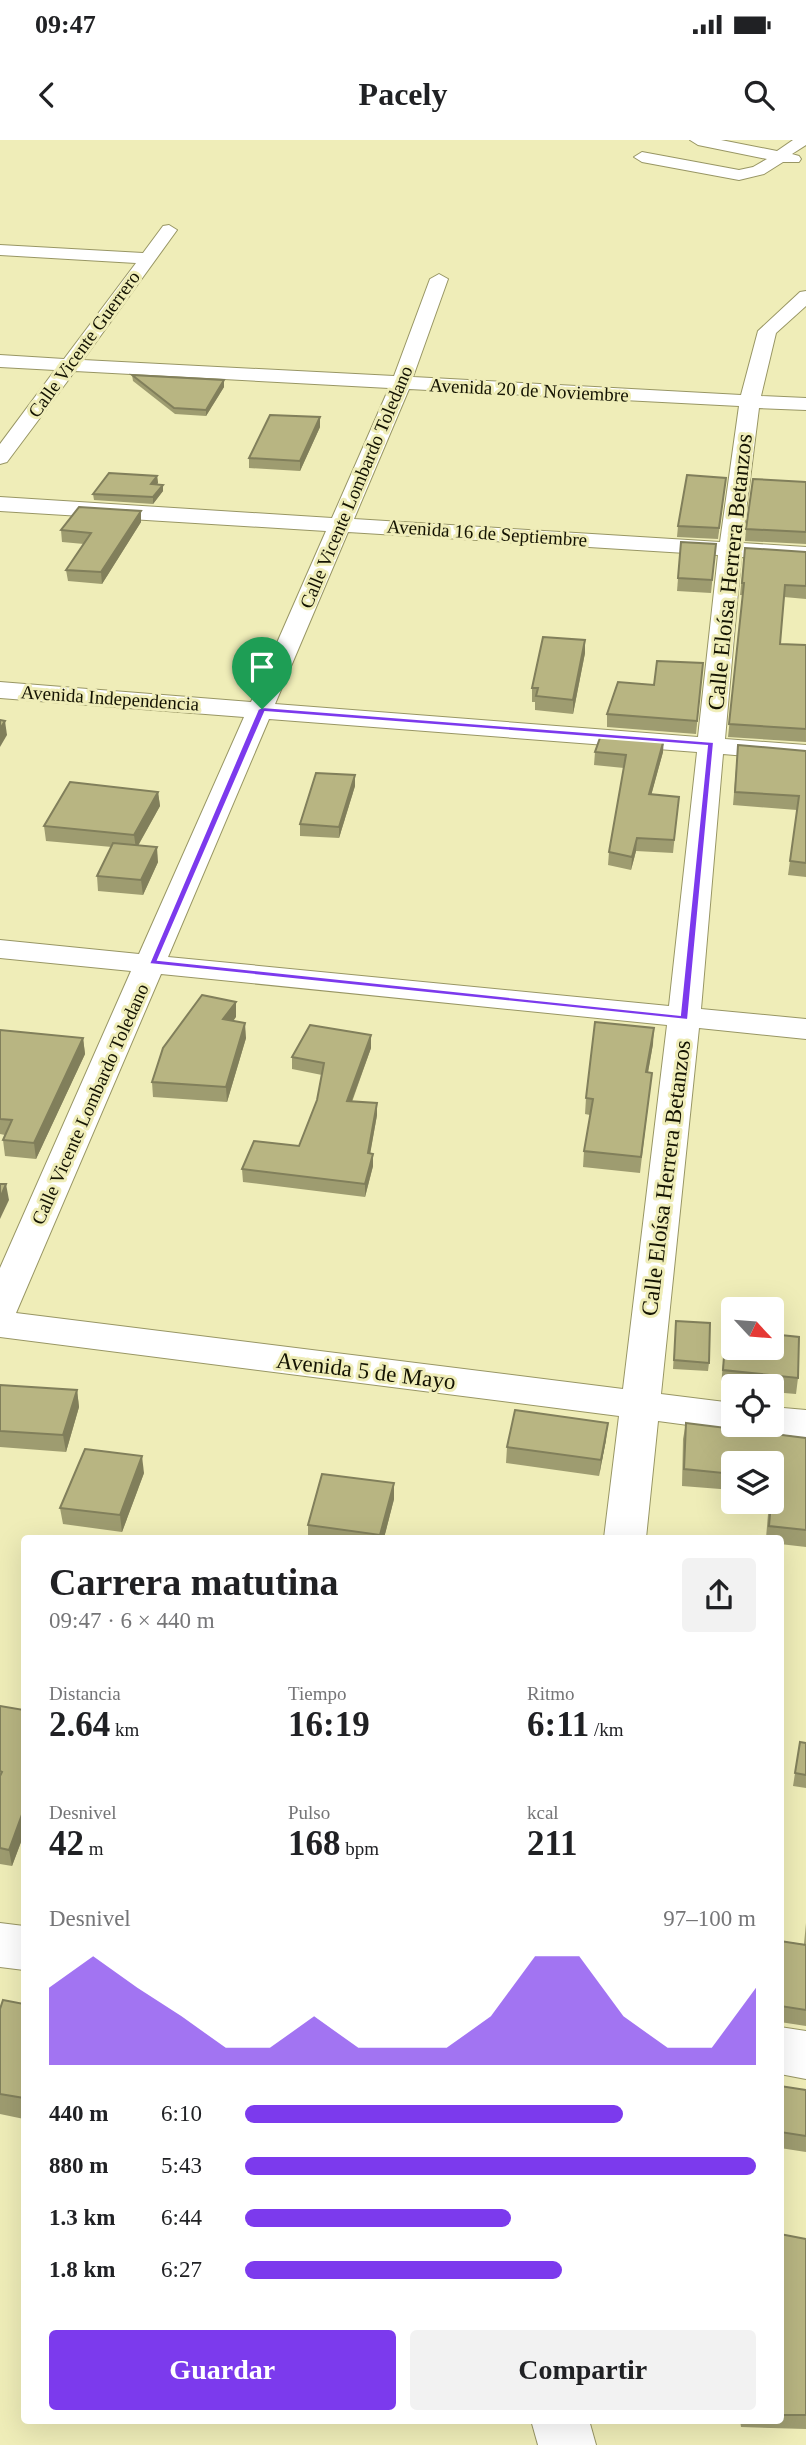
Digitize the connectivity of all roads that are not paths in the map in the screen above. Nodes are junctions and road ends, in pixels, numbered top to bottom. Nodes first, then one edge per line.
1 (698, 140) edge
2 (804, 140) edge
3 (642, 157) dead end
4 (783, 157) junction
5 (806, 161) edge
6 (169, 230) dead end
7 (0, 250) edge
8 (148, 258) junction
9 (439, 279) dead end
10 (806, 296) edge
11 (0, 361) edge
12 (69, 365) junction
13 (401, 384) junction
14 (750, 399) junction
15 (806, 404) edge
16 (0, 458) edge
17 (0, 504) edge
18 (340, 524) junction
19 (730, 549) junction
20 (806, 554) edge
21 (0, 690) edge
22 (262, 709) junction
23 (711, 744) junction
24 (806, 753) edge
25 (0, 948) edge
26 (153, 962) junction
27 (684, 1018) junction
28 (806, 1029) edge
29 (0, 1310) edge
30 (0, 1324) edge
31 (639, 1407) junction
32 (721, 1416) edge
33 (784, 1422) edge
34 (806, 1424) edge
35 (625, 1535) edge
36 (0, 1945) edge
37 (21, 1948) edge
38 (784, 2051) edge
39 (806, 2055) edge
40 (560, 2424) edge
41 (567, 2445) edge

1 - 4 street
2 - 4 street
3 - 4 street
4 - 5 street
6 - 8 street, Calle Vicente Guerrero
7 - 8 street
8 - 12 street, Calle Vicente Guerrero
9 - 13 street, Calle Vicente Lombardo Toledano
10 - 14 street
11 - 12 street, Avenida 20 de Noviembre
12 - 13 street, Avenida 20 de Noviembre
12 - 16 street, Calle Vicente Guerrero
13 - 14 street, Avenida 20 de Noviembre
13 - 18 street, Calle Vicente Lombardo Toledano
14 - 15 street, Avenida 20 de Noviembre
14 - 19 street, Calle Eloísa Herrera Betanzos
17 - 18 street, Avenida 16 de Septiembre
18 - 19 street, Avenida 16 de Septiembre
18 - 22 street, Calle Vicente Lombardo Toledano
19 - 20 street, Avenida 16 de Septiembre
19 - 23 street, Calle Eloísa Herrera Betanzos
21 - 22 street, Avenida Independencia
22 - 23 street, Avenida Independencia
22 - 26 street, Calle Vicente Lombardo Toledano
23 - 24 street, Avenida Independencia
23 - 27 street, Calle Eloísa Herrera Betanzos
25 - 26 street
26 - 27 street
26 - 29 street, Calle Vicente Lombardo Toledano
27 - 28 street
27 - 31 street, Calle Eloísa Herrera Betanzos
30 - 31 street, Avenida 5 de Mayo
31 - 32 street, Avenida 5 de Mayo
31 - 35 street, Calle Eloísa Herrera Betanzos
33 - 34 street
36 - 37 street
38 - 39 street
40 - 41 street

